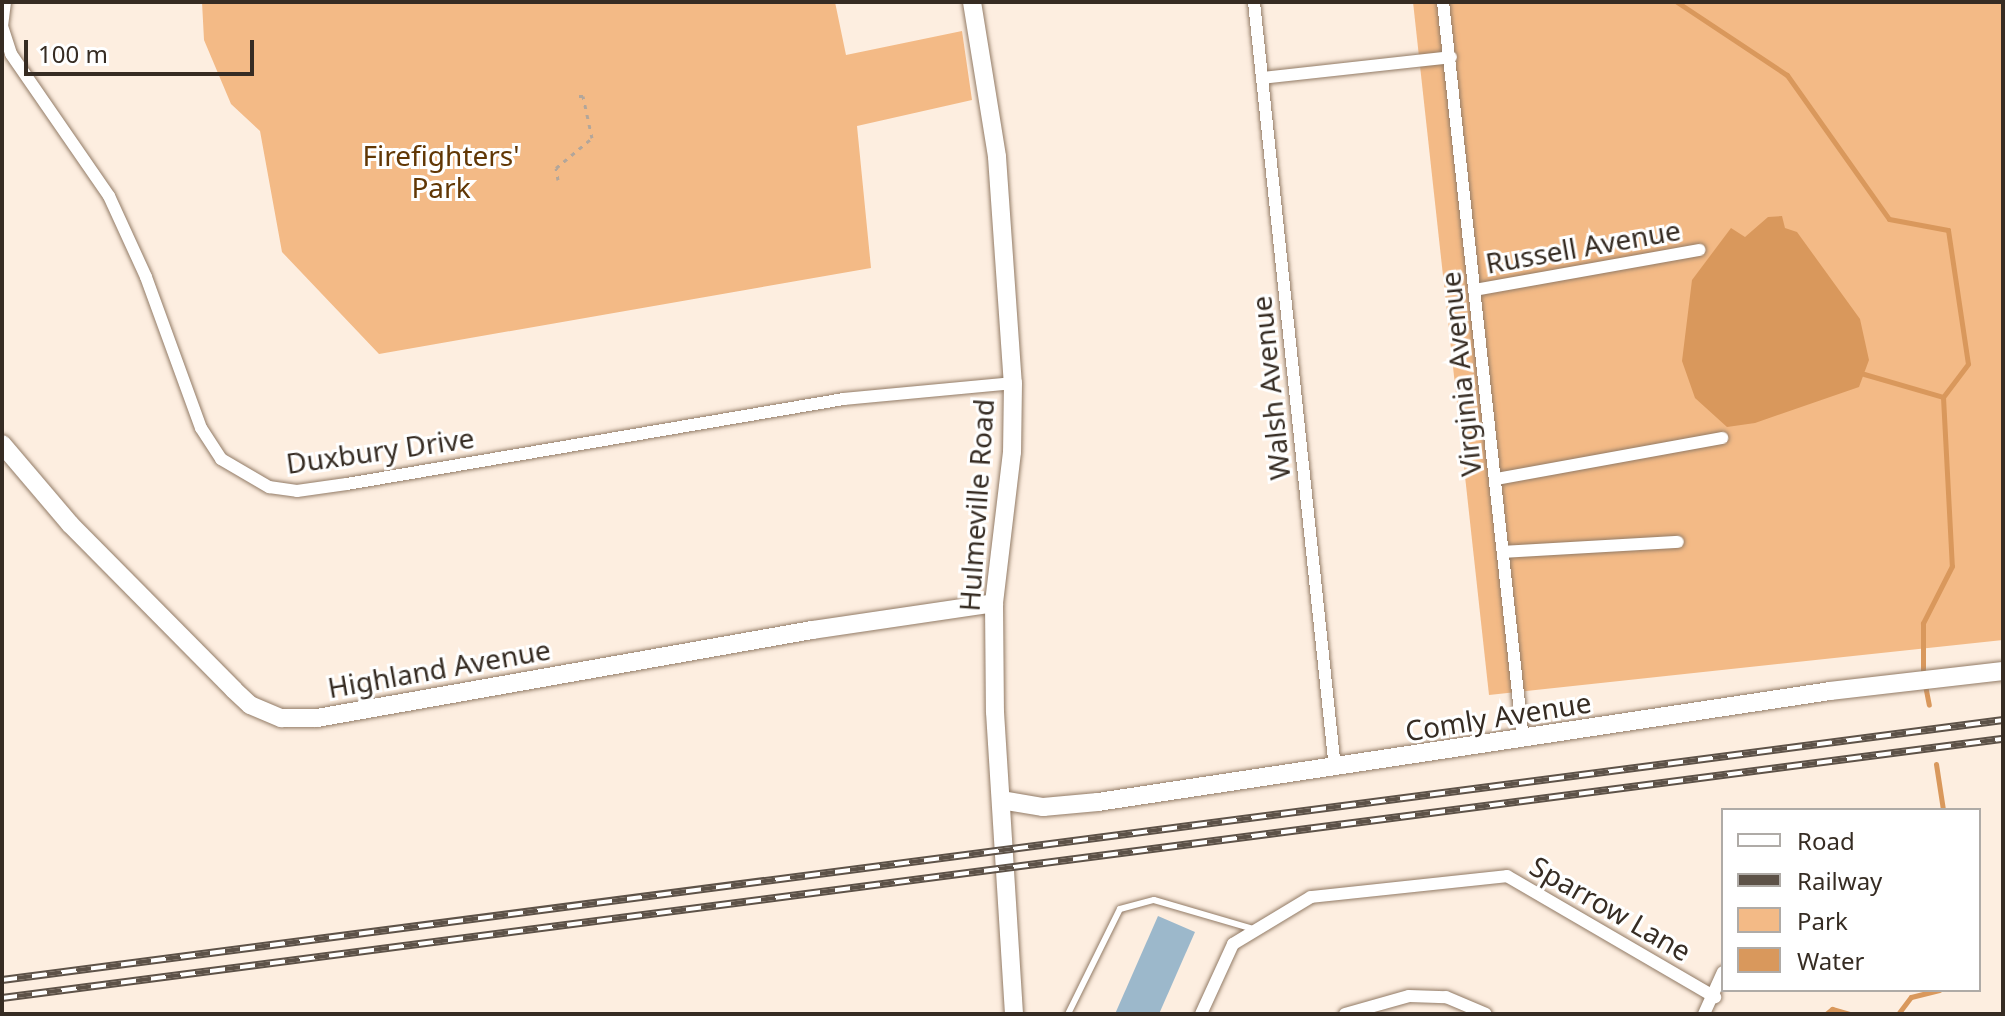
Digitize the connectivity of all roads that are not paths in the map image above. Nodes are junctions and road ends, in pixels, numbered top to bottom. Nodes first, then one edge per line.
1 (5, 2) edge
2 (972, 2) edge
3 (1254, 2) edge
4 (1443, 2) edge
5 (1451, 57) junction
6 (1262, 78) junction
7 (1699, 250) dead end
8 (1474, 290) junction
9 (1013, 383) junction
10 (1722, 438) dead end
11 (2, 444) edge
12 (1496, 479) junction
13 (1678, 542) dead end
14 (1503, 552) junction
15 (994, 603) junction
16 (2003, 671) edge
17 (1523, 740) junction
18 (1335, 769) junction
19 (1001, 800) junction
20 (1257, 930) junction
21 (1721, 978) edge
22 (1715, 997) junction
23 (1014, 1014) edge
24 (1068, 1014) edge
25 (1201, 1014) edge
26 (1345, 1014) edge
27 (1486, 1014) edge
28 (1704, 1014) edge

1 - 9 street, Duxbury Drive
2 - 9 street, Hulmeville Road
3 - 6 street, Walsh Avenue
4 - 5 street, Virginia Avenue
5 - 6 street
5 - 8 street, Virginia Avenue
6 - 18 street, Walsh Avenue
7 - 8 street, Russell Avenue
8 - 12 street, Virginia Avenue
9 - 15 street, Hulmeville Road
10 - 12 street
11 - 15 street, Highland Avenue
12 - 14 street, Virginia Avenue
13 - 14 street
14 - 17 street, Virginia Avenue
15 - 19 street, Hulmeville Road
16 - 17 street, Comly Avenue
17 - 18 street, Comly Avenue
18 - 19 street, Comly Avenue
19 - 23 street, Hulmeville Road
20 - 22 street, Sparrow Lane
20 - 24 lane
20 - 25 street, Sparrow Lane
21 - 22 street
22 - 28 street
26 - 27 street

